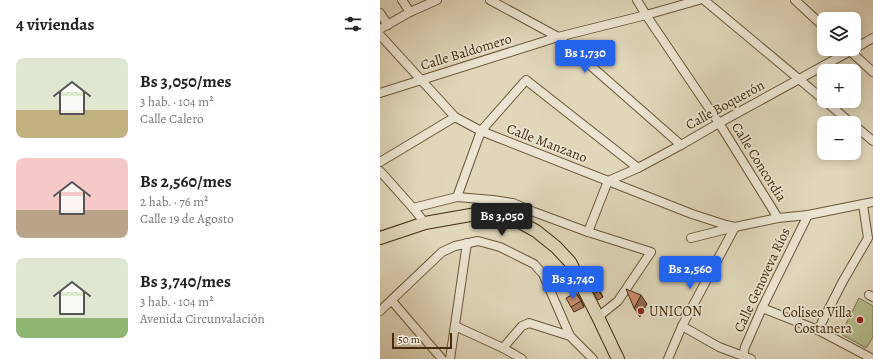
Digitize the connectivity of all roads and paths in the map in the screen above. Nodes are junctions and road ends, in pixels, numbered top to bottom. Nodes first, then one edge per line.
1 (402, 0) edge
2 (437, 0) edge
3 (490, 0) edge
4 (637, 0) edge
5 (699, 0) edge
6 (704, 0) edge
7 (795, 0) edge
8 (410, 12) junction
9 (380, 13) edge
10 (646, 15) junction
11 (817, 20) edge
12 (388, 24) junction
13 (380, 29) edge
14 (380, 35) edge
15 (558, 37) junction
16 (873, 38) edge
17 (861, 45) edge
18 (841, 56) edge
19 (857, 56) edge
20 (873, 72) edge
21 (421, 80) junction
22 (799, 80) junction
23 (380, 93) edge
24 (817, 95) edge
25 (833, 108) edge
26 (843, 116) edge
27 (455, 117) junction
28 (719, 123) junction
29 (481, 131) junction
30 (861, 131) edge
31 (873, 141) edge
32 (682, 145) junction
33 (380, 162) edge
34 (638, 168) junction
35 (380, 170) edge
36 (608, 181) junction
37 (457, 197) junction
38 (873, 202) edge
39 (862, 205) junction
40 (413, 208) junction
41 (808, 215) junction
42 (778, 218) junction
43 (425, 223) junction
44 (735, 226) junction
45 (588, 232) junction
46 (380, 238) edge
47 (692, 238) dead end
48 (467, 243) junction
49 (392, 301) junction
50 (762, 308) junction
51 (380, 312) edge
52 (598, 317) junction
53 (455, 326) junction
54 (682, 326) junction
55 (818, 330) junction
56 (570, 336) junction
57 (503, 348) junction
58 (871, 357) edge
59 (747, 358) edge
60 (442, 359) edge
61 (450, 359) edge
62 (522, 359) edge
63 (593, 359) edge
64 (618, 359) edge
65 (668, 359) edge

1 - 8 street
2 - 8 street
3 - 15 street
4 - 10 street, Calle Concordia
5 - 10 street, Calle Baldomero
6 - 22 street
7 - 11 street
8 - 12 street
9 - 12 street
10 - 15 street, Calle Baldomero
10 - 28 street, Calle Concordia
12 - 13 street
14 - 21 street, Calle Manzano
15 - 21 street, Calle Baldomero
15 - 32 street
16 - 17 street, Calle Boquerón
18 - 22 street, Calle Boquerón
19 - 20 street
21 - 23 street, Calle Baldomero
21 - 27 street, Calle Manzano
22 - 24 street
22 - 28 street, Calle Boquerón
25 - 26 street
27 - 29 street, Calle Manzano
27 - 33 street
28 - 32 street, Calle Boquerón
28 - 42 street, Calle Concordia
29 - 34 street
29 - 36 street, Calle Manzano
29 - 37 street
30 - 31 street
32 - 34 street, Calle Boquerón
34 - 36 street, Calle Boquerón
35 - 40 street
36 - 44 street, Calle Manzano
36 - 45 street
37 - 40 street
37 - 45 street
38 - 39 street
39 - 41 street
39 - 55 street
40 - 43 street
41 - 42 street
41 - 50 street, Calle Genoveva Ríos
42 - 44 street
43 - 46 highway
43 - 52 highway
44 - 47 street
44 - 54 street
45 - 52 street
48 - 49 street
48 - 53 street
48 - 56 street
49 - 51 street
49 - 60 street
50 - 55 street
50 - 59 street, Calle Genoveva Ríos
52 - 64 highway
53 - 57 street
53 - 61 street
54 - 59 street
54 - 65 street
55 - 58 street
56 - 57 street
56 - 63 street
57 - 62 street

